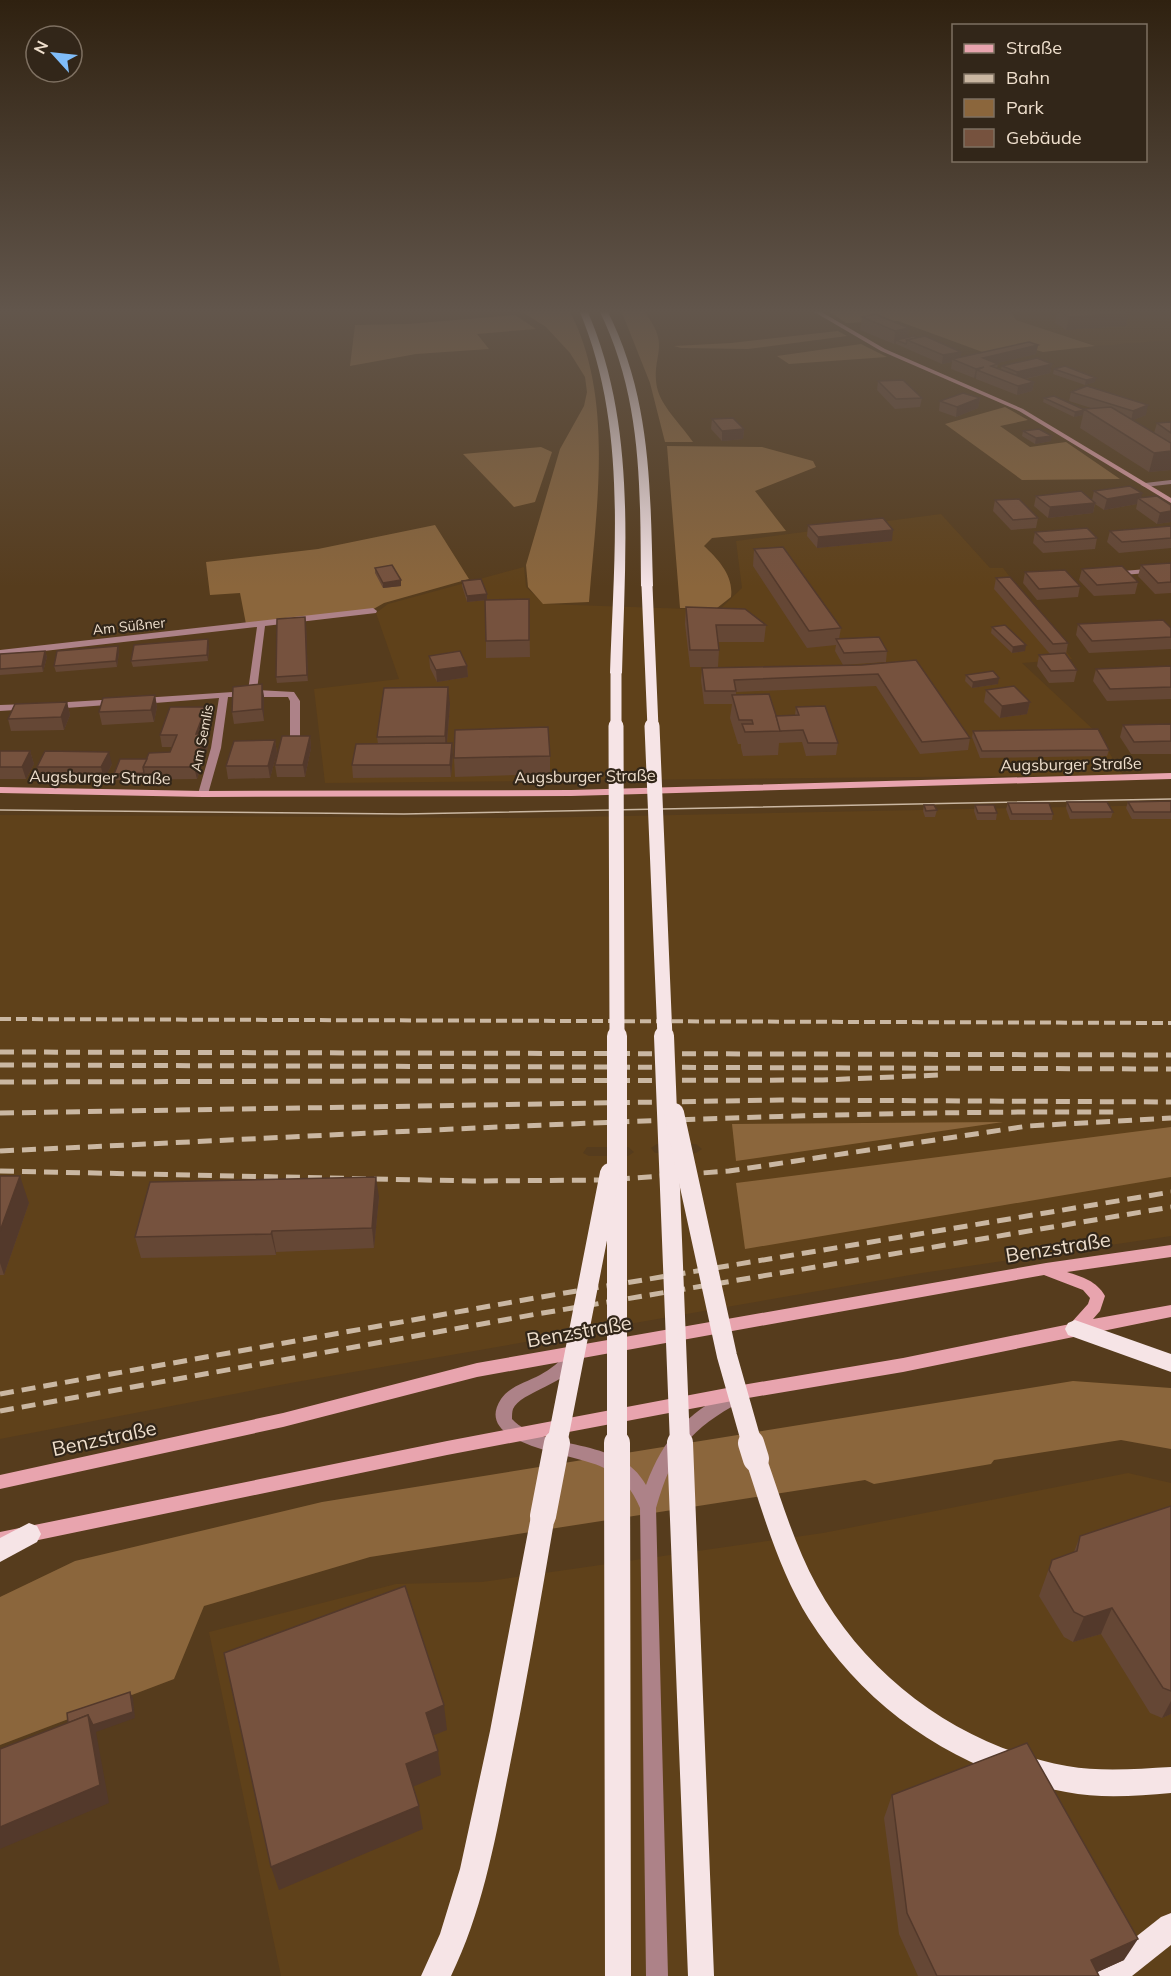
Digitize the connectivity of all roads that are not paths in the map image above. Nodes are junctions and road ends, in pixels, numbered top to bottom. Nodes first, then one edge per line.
1 (610, 402) edge
2 (635, 402) edge
3 (1003, 402) edge
4 (1171, 482) edge
5 (1145, 484) junction
6 (1171, 501) edge
7 (1171, 569) edge
8 (1104, 574) edge
9 (373, 611) dead end
10 (261, 625) junction
11 (0, 653) edge
12 (252, 693) junction
13 (224, 696) junction
14 (0, 708) edge
15 (295, 737) edge
16 (1171, 776) edge
17 (0, 790) edge
18 (203, 794) junction
19 (665, 1074) junction
20 (617, 1134) junction
21 (1171, 1251) edge
22 (1046, 1269) junction
23 (1171, 1311) edge
24 (1075, 1329) junction
25 (582, 1351) junction
26 (1171, 1363) edge
27 (748, 1391) junction
28 (520, 1435) junction
29 (0, 1482) edge
30 (648, 1508) junction
31 (29, 1534) junction
32 (0, 1540) edge
33 (0, 1551) edge
34 (1171, 1780) edge
35 (1171, 1927) edge
36 (436, 1976) edge
37 (618, 1976) edge
38 (657, 1976) edge
39 (701, 1976) edge
40 (1109, 1976) edge

1 - 20 highway, bridge
2 - 19 highway, bridge
3 - 5 main road
4 - 5 street
5 - 6 main road
7 - 8 street
9 - 10 street, Am Süßner
10 - 11 street, Am Süßner
10 - 12 street
12 - 13 street
12 - 15 street
13 - 14 street, Am Semlis
13 - 18 street, Am Semlis
16 - 18 main road, Augsburger Straße
17 - 18 main road, Augsburger Straße
19 - 34 highway, bridge
19 - 39 highway, bridge
20 - 36 highway, bridge
20 - 37 highway, bridge
21 - 22 main road, Benzstraße
22 - 24 main road
22 - 25 main road, Benzstraße
23 - 24 main road
24 - 26 highway
24 - 27 main road
25 - 28 street
25 - 29 main road, Benzstraße
27 - 28 main road
27 - 30 street
28 - 30 street
28 - 31 main road
30 - 38 street
31 - 32 main road
31 - 33 highway
35 - 40 highway

